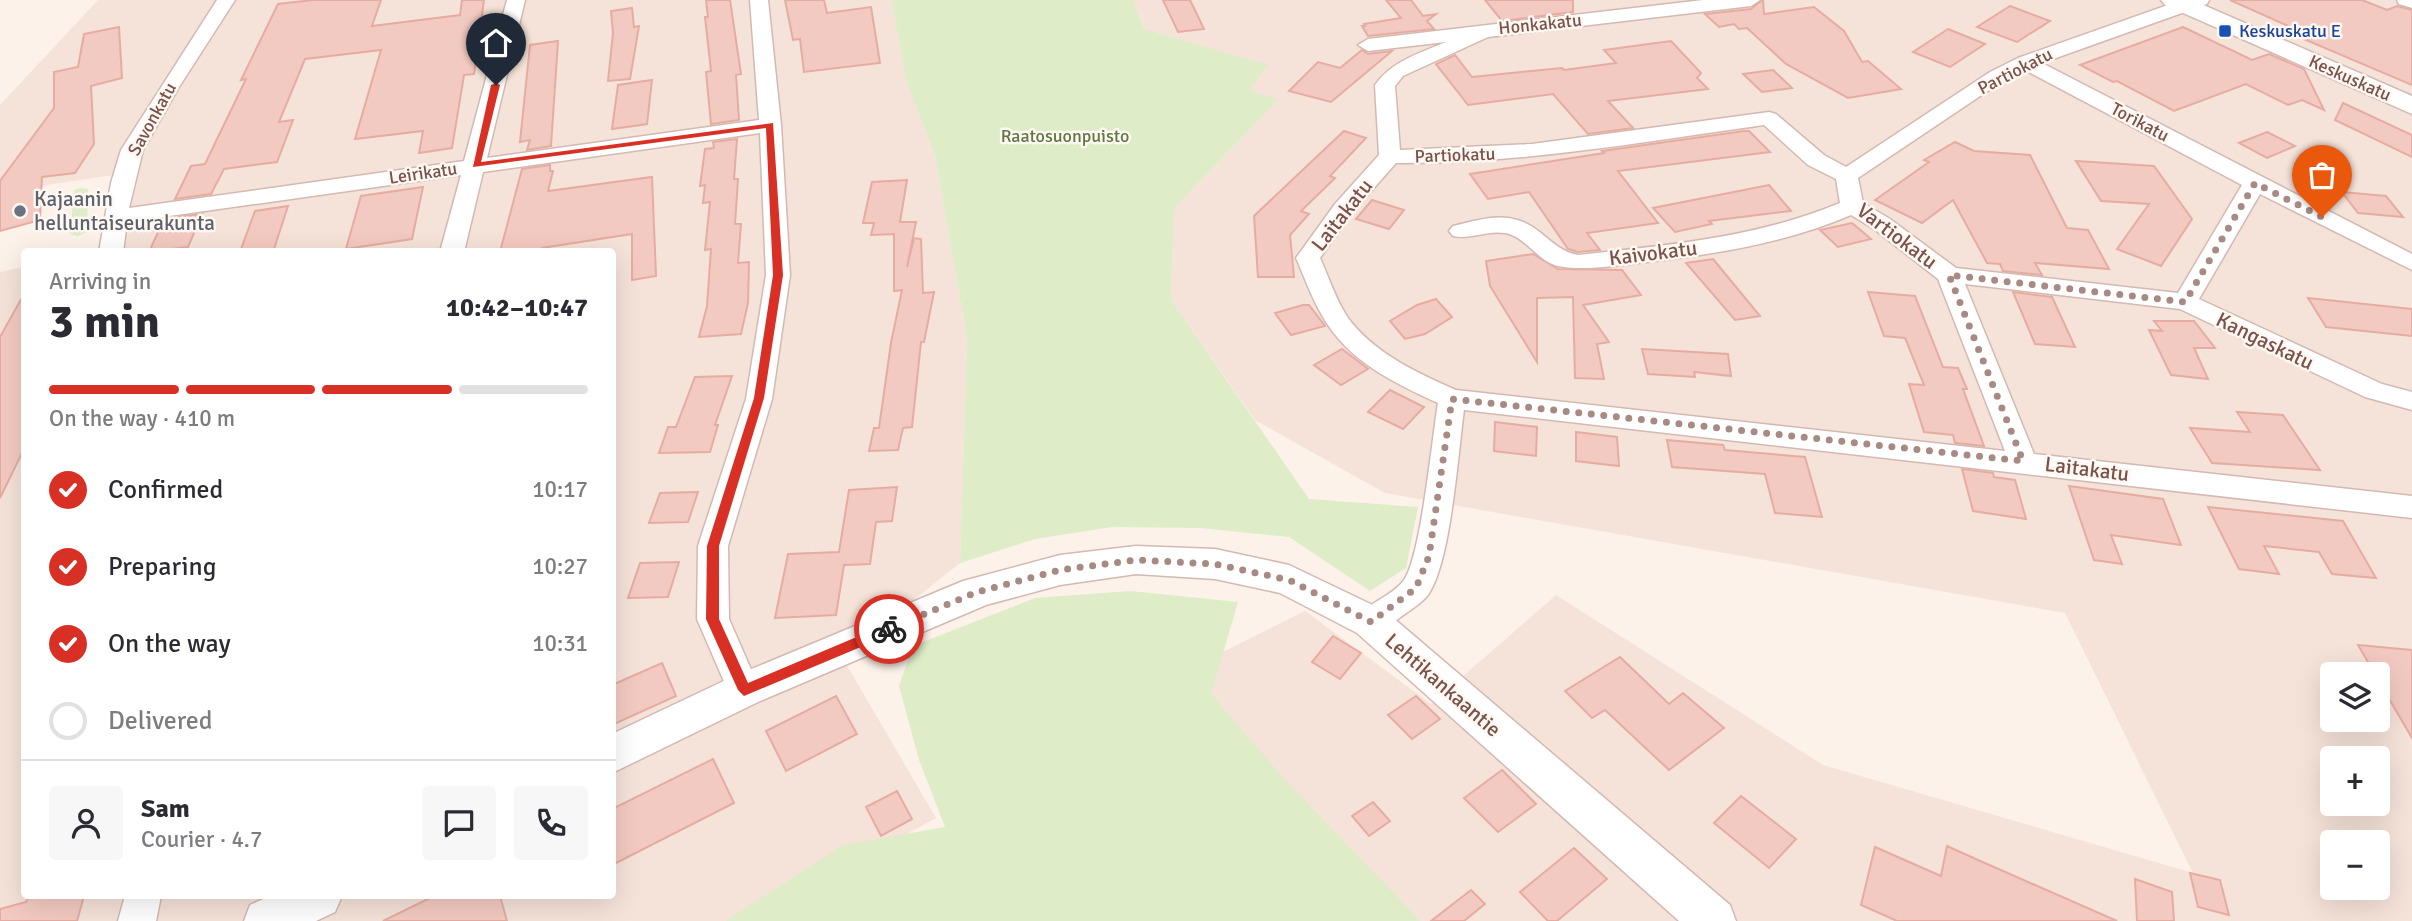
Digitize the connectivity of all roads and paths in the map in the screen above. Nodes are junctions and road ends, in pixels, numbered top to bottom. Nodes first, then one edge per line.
1 (226, 0) edge
2 (516, 0) edge
3 (759, 0) edge
4 (1751, 0) edge
5 (2406, 0) edge
6 (2185, 2) edge
7 (2412, 2) edge
8 (1487, 30) junction
9 (1368, 45) dead end
10 (2025, 62) junction
11 (2412, 106) edge
12 (1769, 117) joint
13 (770, 125) junction
14 (1390, 156) junction
15 (476, 165) junction
16 (1847, 176) junction
17 (2255, 183) junction
18 (1852, 206) junction
19 (118, 216) junction
20 (1461, 231) dead end
21 (112, 248) edge
22 (453, 248) edge
23 (2412, 264) edge
24 (1949, 275) junction
25 (2185, 302) junction
26 (1452, 399) junction
27 (2412, 401) edge
28 (2023, 461) junction
29 (2412, 507) edge
30 (1371, 622) junction
31 (744, 690) junction
32 (616, 753) edge
33 (143, 899) edge
34 (313, 899) edge
35 (137, 921) edge
36 (267, 921) edge
37 (1713, 921) edge

1 - 19 street, Savonkatu
2 - 15 street
3 - 13 street
4 - 8 street, Honkakatu
5 - 7 street
6 - 10 street, Partiokatu
6 - 11 street, Keskuskatu
8 - 9 street, Honkakatu
8 - 14 street
10 - 16 street, Partiokatu
10 - 17 street, Torikatu
12 - 14 street, Partiokatu
12 - 16 street, Vartiokatu
13 - 15 street, Leirikatu
13 - 31 street
14 - 26 street, Laitakatu
15 - 19 street, Leirikatu
15 - 22 street
16 - 18 street, Vartiokatu
17 - 23 street, Torikatu
17 - 25 street
18 - 20 street, Kaivokatu
18 - 24 street, Vartiokatu
19 - 21 street, Savonkatu
24 - 25 street, Kangaskatu
24 - 28 street, Vartiokatu
25 - 27 street, Kangaskatu
26 - 28 street, Laitakatu
26 - 30 street
28 - 29 street, Laitakatu
30 - 31 street, Lehtikankaantie
30 - 37 street, Lehtikankaantie
31 - 32 street, Lehtikankaantie
33 - 35 street
34 - 36 street

